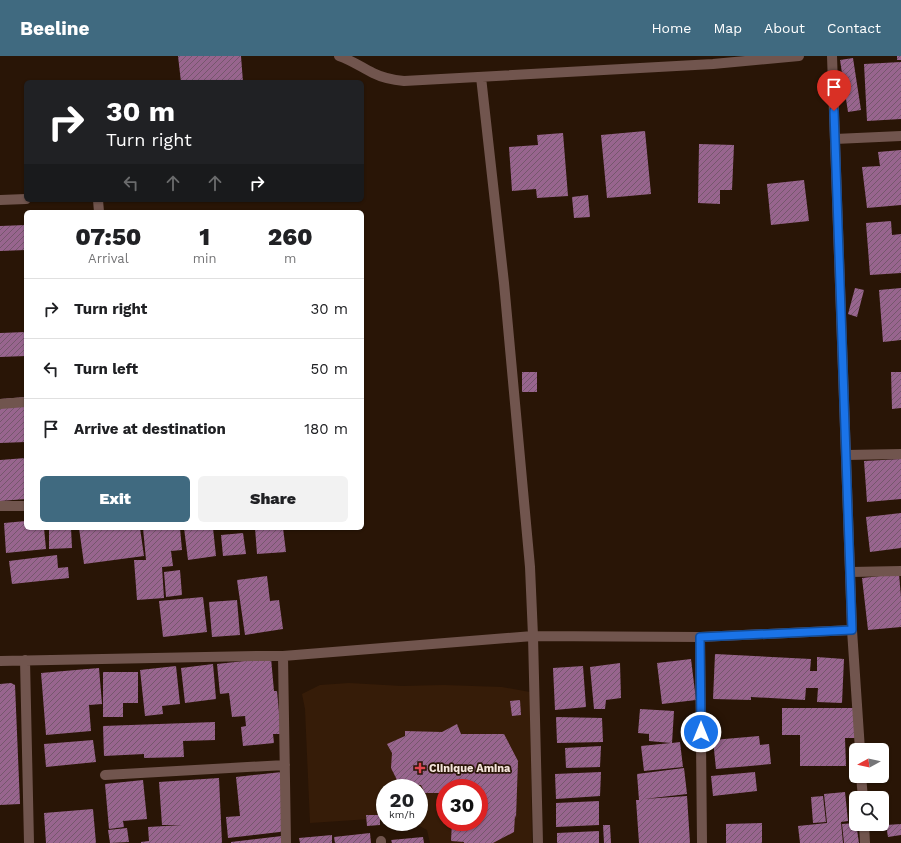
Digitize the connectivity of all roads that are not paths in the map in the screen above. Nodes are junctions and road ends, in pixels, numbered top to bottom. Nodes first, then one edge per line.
1 (339, 56) edge
2 (799, 56) edge
3 (832, 56) edge
4 (481, 77) junction
5 (901, 136) edge
6 (835, 139) junction
7 (24, 199) edge
8 (0, 200) edge
9 (24, 402) edge
10 (0, 404) edge
11 (901, 454) edge
12 (847, 455) junction
13 (0, 506) edge
14 (24, 506) edge
15 (901, 571) edge
16 (851, 572) junction
17 (852, 630) junction
18 (533, 636) junction
19 (700, 637) junction
20 (283, 656) junction
21 (25, 660) junction
22 (0, 661) edge
23 (860, 743) edge
24 (285, 765) junction
25 (105, 775) dead end
26 (864, 831) edge
27 (29, 843) edge
28 (286, 843) edge
29 (538, 843) edge
30 (702, 843) edge
31 (865, 843) edge

1 - 4 street
2 - 4 street
3 - 6 street
4 - 18 street
5 - 6 street
6 - 12 street
7 - 8 street
9 - 10 street
11 - 12 street
12 - 16 street
13 - 14 street
15 - 16 street
16 - 17 street
17 - 19 street
17 - 23 street
18 - 19 street
18 - 20 street
18 - 29 street
19 - 30 street
20 - 21 street
20 - 24 street
21 - 22 street
21 - 27 street
24 - 25 street
24 - 28 street
26 - 31 street

